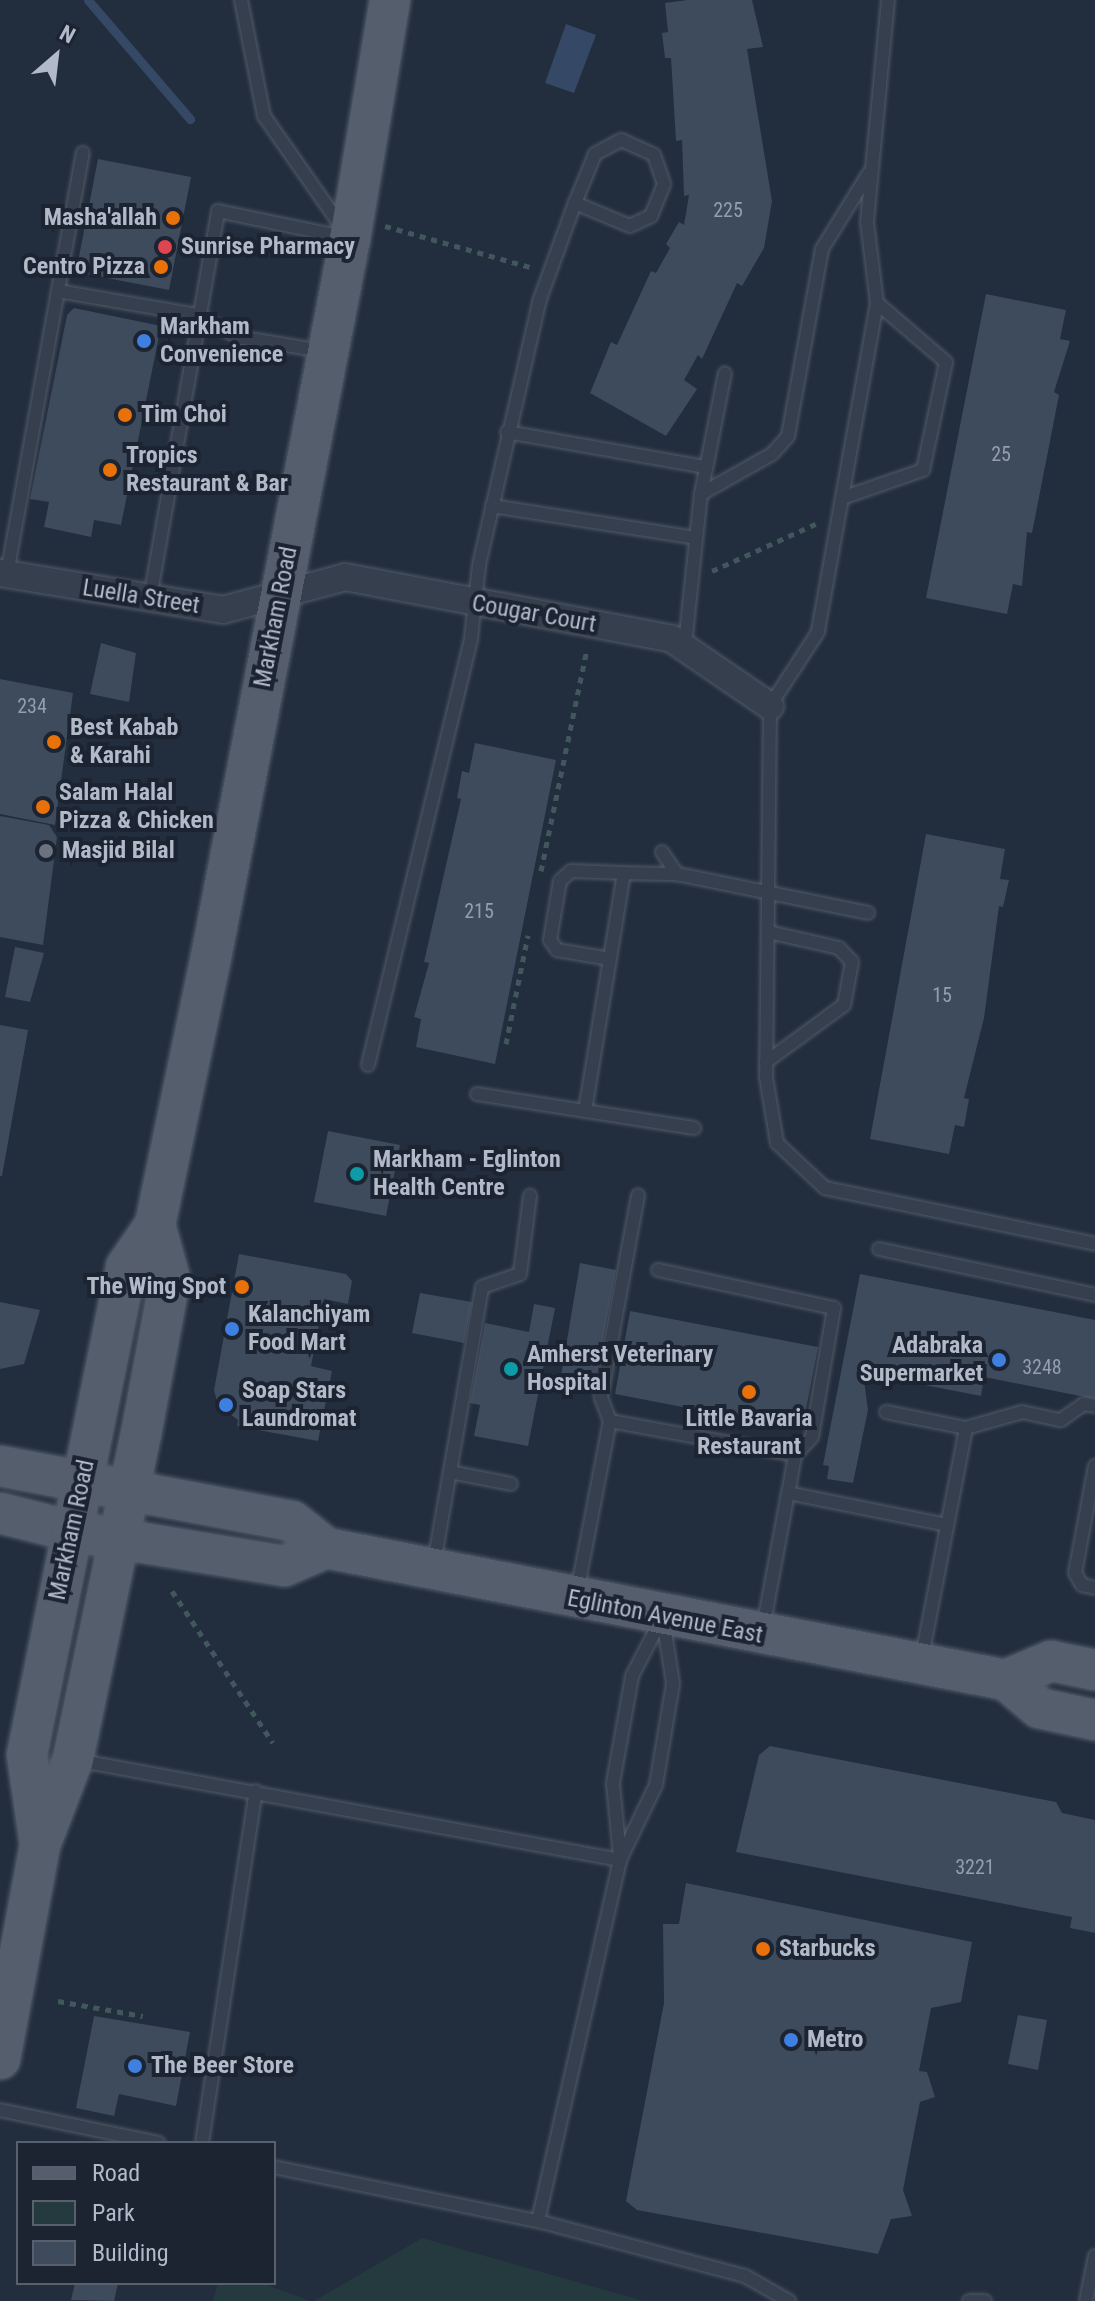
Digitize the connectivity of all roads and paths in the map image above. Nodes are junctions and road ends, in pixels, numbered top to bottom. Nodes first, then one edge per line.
1 (241, 0) edge
2 (888, 0) edge
3 (391, 2) edge
4 (83, 153) dead end
5 (871, 170) junction
6 (575, 203) junction
7 (367, 232) junction
8 (549, 273) junction
9 (58, 291) junction
10 (877, 303) junction
11 (197, 315) junction
12 (328, 351) junction
13 (725, 373) dead end
14 (507, 432) junction
15 (706, 467) junction
16 (701, 494) junction
17 (842, 498) junction
18 (492, 506) junction
19 (839, 513) junction
20 (696, 538) junction
21 (4, 574) edge
22 (692, 581) junction
23 (281, 596) junction
24 (150, 598) junction
25 (473, 604) junction
26 (592, 624) junction
27 (685, 645) junction
28 (770, 706) junction
29 (662, 852) dead end
30 (624, 873) junction
31 (677, 874) junction
32 (540, 876) dead end
33 (768, 896) junction
34 (868, 913) dead end
35 (531, 922) dead end
36 (768, 932) junction
37 (610, 959) junction
38 (506, 1044) dead end
39 (766, 1062) junction
40 (368, 1065) dead end
41 (477, 1094) dead end
42 (585, 1111) junction
43 (694, 1128) dead end
44 (638, 1195) dead end
45 (530, 1196) dead end
46 (155, 1225) junction
47 (1095, 1244) edge
48 (879, 1249) dead end
49 (658, 1270) dead end
50 (1095, 1295) edge
51 (1095, 1406) edge
52 (886, 1412) dead end
53 (610, 1421) junction
54 (966, 1428) junction
55 (795, 1455) junction
56 (0, 1466) edge
57 (1095, 1466) edge
58 (450, 1472) junction
59 (82, 1481) junction
60 (511, 1484) dead end
61 (130, 1491) junction
62 (788, 1493) junction
63 (0, 1513) edge
64 (947, 1525) junction
65 (71, 1531) junction
66 (121, 1540) junction
67 (326, 1548) junction
68 (433, 1570) junction
69 (1095, 1588) edge
70 (172, 1591) dead end
71 (576, 1599) junction
72 (662, 1617) junction
73 (762, 1635) junction
74 (920, 1664) junction
75 (1095, 1670) edge
76 (1006, 1680) junction
77 (1095, 1720) edge
78 (273, 1743) dead end
79 (73, 1759) junction
80 (256, 1791) junction
81 (40, 1845) junction
82 (620, 1860) junction
83 (58, 2001) dead end
84 (143, 2016) dead end
85 (0, 2059) edge
86 (0, 2110) edge
87 (149, 2141) edge
88 (202, 2141) edge
89 (276, 2167) edge
90 (538, 2221) junction
91 (1095, 2256) edge
92 (789, 2301) edge
93 (969, 2301) edge
94 (985, 2301) edge
95 (1086, 2301) edge

1 - 7 lane
2 - 5 lane
3 - 7 main road, Markham Road
4 - 9 lane
5 - 10 lane
5 - 16 lane
6 - 6 lane
6 - 8 lane
7 - 8 path
7 - 11 lane
7 - 12 main road, Markham Road
8 - 14 lane
9 - 11 lane
9 - 21 lane
10 - 17 lane
10 - 17 lane
11 - 12 lane
11 - 24 lane
12 - 23 main road, Markham Road
13 - 15 lane
14 - 15 lane
14 - 18 lane
15 - 16 lane
16 - 20 lane
17 - 19 lane
18 - 20 lane
18 - 25 lane
19 - 22 path
19 - 28 lane
20 - 22 lane
21 - 24 street, Luella Street
22 - 27 lane
23 - 24 street, Luella Street
23 - 25 street, Cougar Court
23 - 46 main road, Markham Road
25 - 26 street, Cougar Court
25 - 40 lane
26 - 27 street, Cougar Court
26 - 32 path
27 - 28 street, Cougar Court
28 - 33 lane
29 - 31 lane
30 - 31 lane
30 - 37 lane
30 - 37 lane
31 - 33 lane
33 - 34 lane
33 - 36 lane
35 - 38 path
36 - 39 lane
36 - 39 lane
37 - 42 lane
39 - 47 lane
41 - 42 lane
42 - 43 lane
44 - 53 lane
45 - 58 lane
46 - 59 main road, Markham Road
46 - 61 main road, Markham Road
48 - 50 lane
49 - 55 lane
51 - 54 lane
52 - 54 lane
53 - 55 lane
53 - 71 lane
54 - 64 lane
55 - 62 lane
56 - 59 main road, Eglinton Avenue East
57 - 69 lane
58 - 60 lane
58 - 68 lane
59 - 61 main road, Eglinton Avenue East
59 - 65 main road, Markham Road
61 - 66 main road, Markham Road
61 - 67 main road, Eglinton Avenue East
62 - 64 lane
62 - 73 lane
63 - 65 main road
64 - 74 lane
65 - 66 main road
65 - 81 main road, Markham Road
66 - 67 main road
66 - 79 main road, Markham Road
67 - 68 main road, Eglinton Avenue East
68 - 71 main road, Eglinton Avenue East
70 - 78 path
71 - 72 main road, Eglinton Avenue East
72 - 73 main road, Eglinton Avenue East
72 - 82 lane
72 - 82 lane
73 - 74 main road, Eglinton Avenue East
74 - 76 main road, Eglinton Avenue East
75 - 76 main road
76 - 77 main road, Eglinton Avenue East
79 - 80 lane
79 - 81 main road, Markham Road
80 - 82 lane
80 - 88 lane
81 - 85 main road, Markham Road
82 - 90 lane
83 - 84 path
86 - 87 lane
89 - 90 lane
90 - 92 lane
91 - 95 lane
93 - 94 lane

